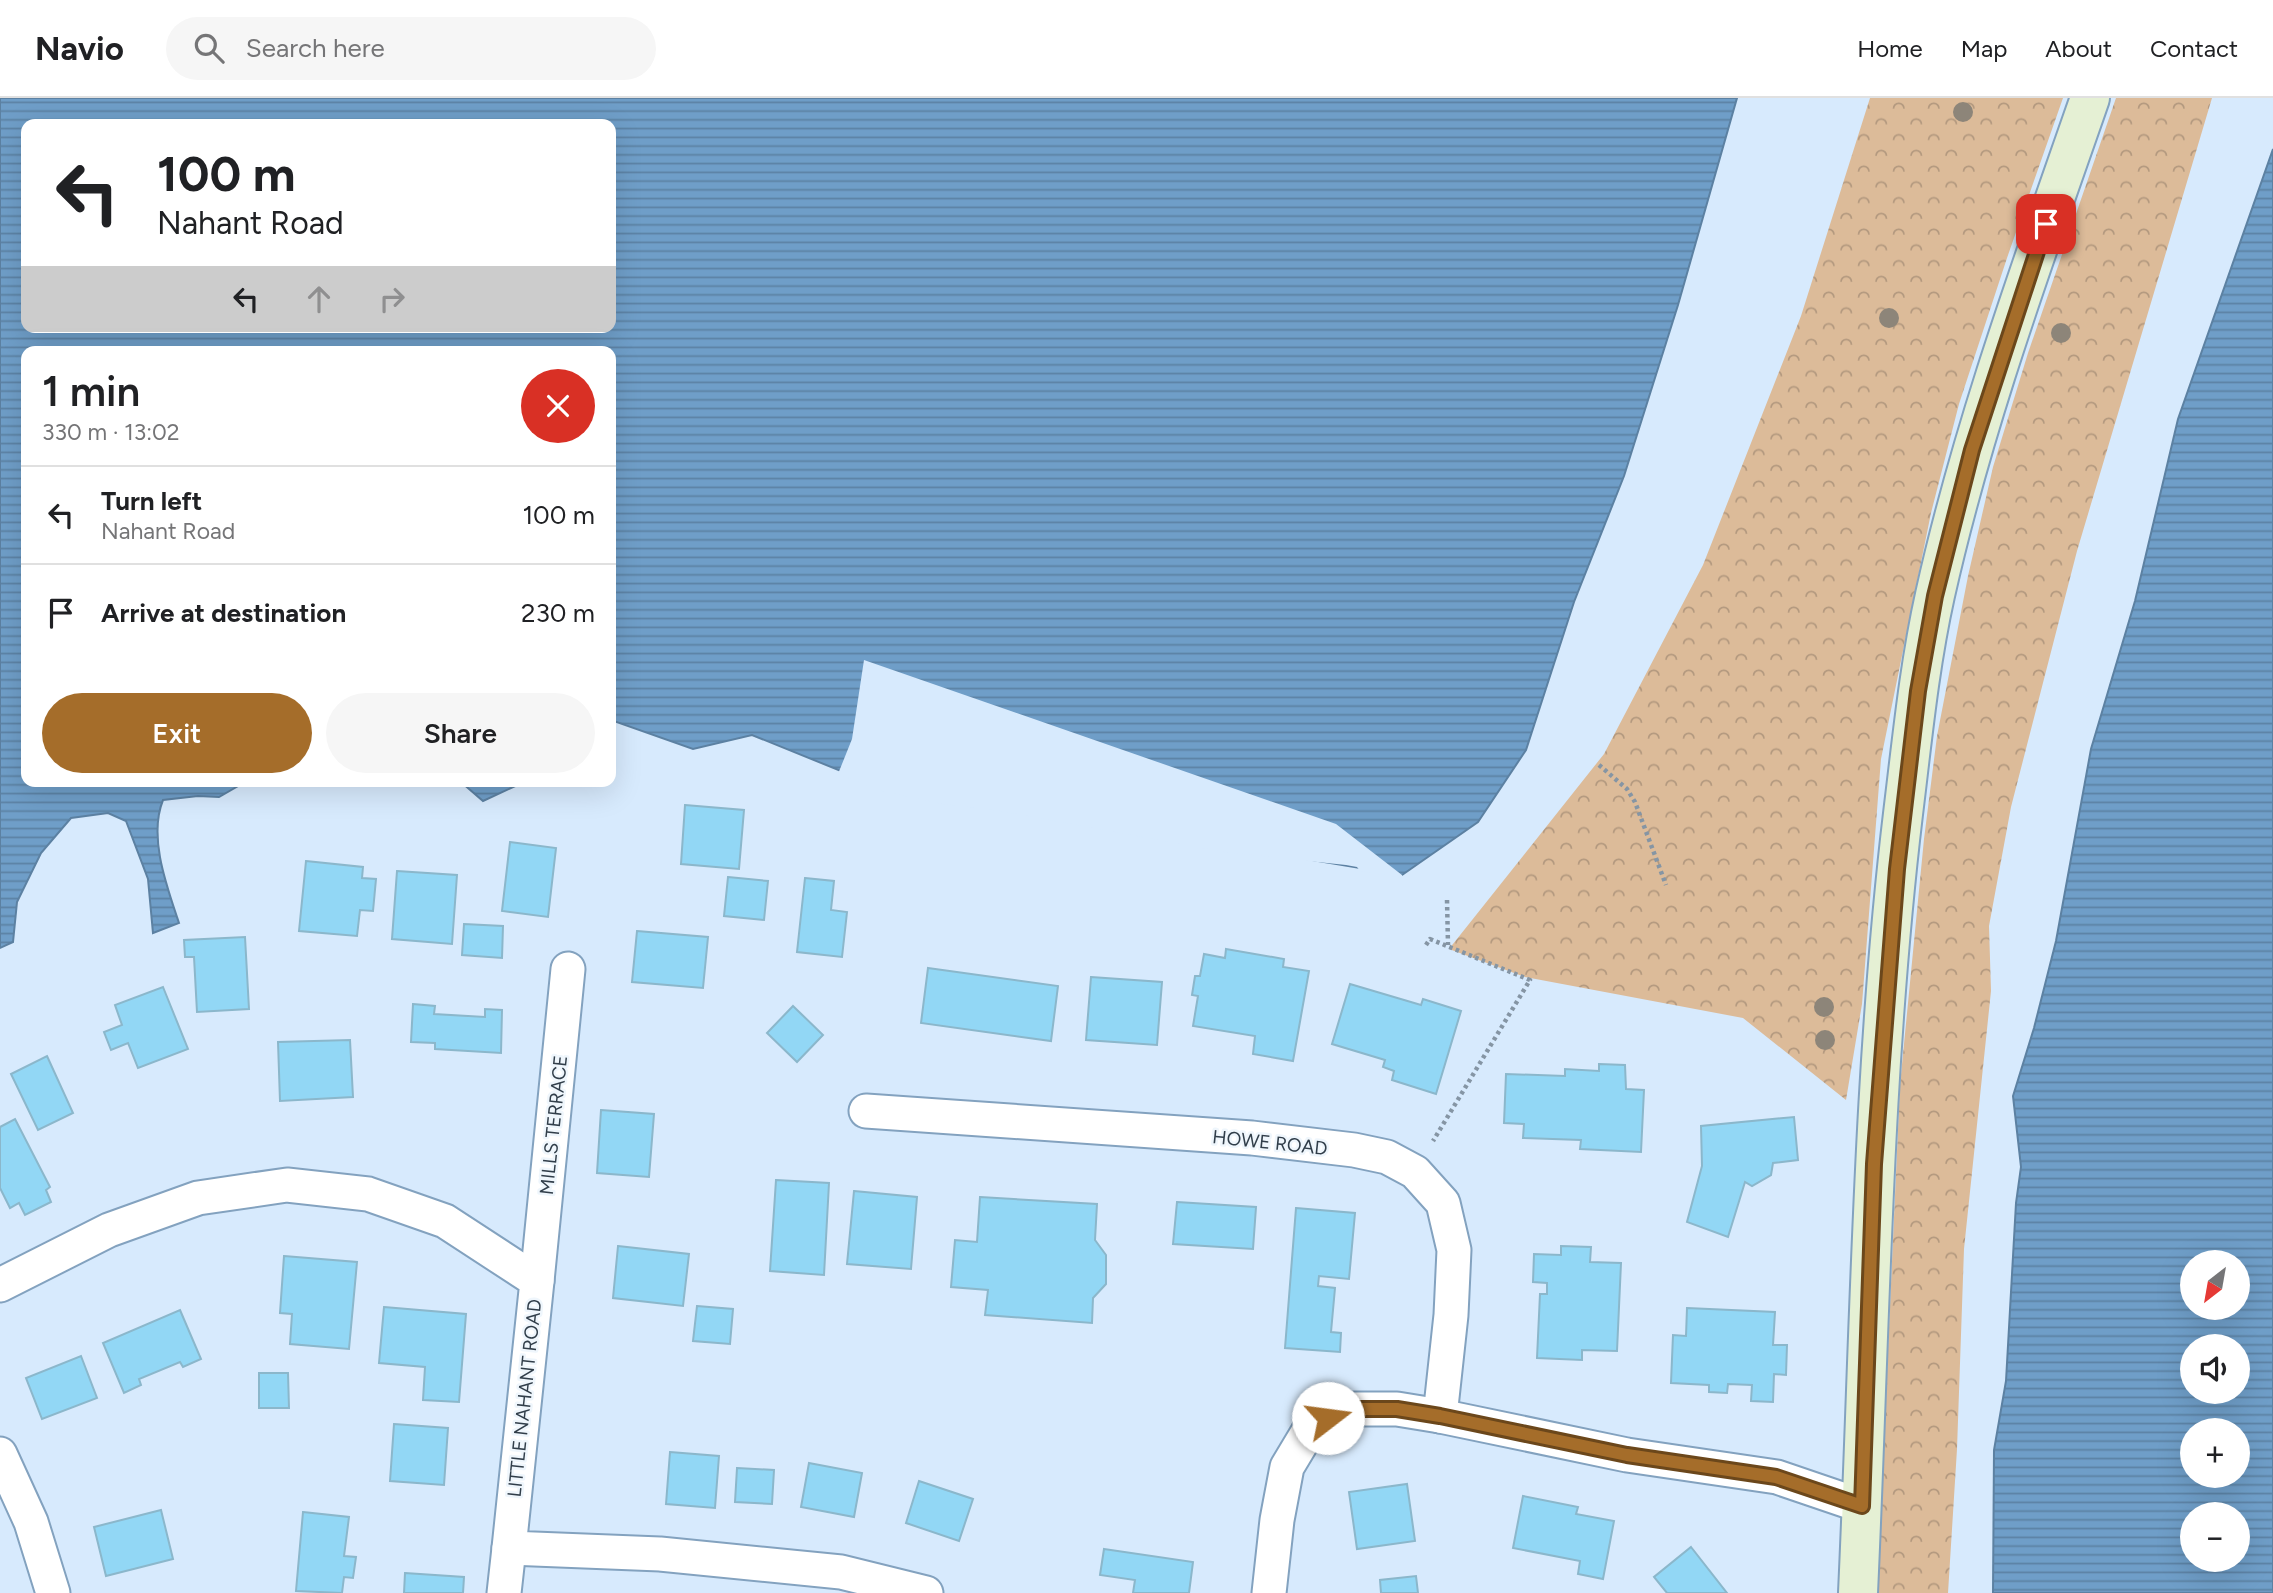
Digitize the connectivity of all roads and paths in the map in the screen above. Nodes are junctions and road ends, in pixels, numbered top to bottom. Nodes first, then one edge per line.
1 (2090, 98) edge
2 (1599, 765) dead end
3 (1666, 885) dead end
4 (1447, 900) dead end
5 (1426, 945) dead end
6 (1448, 945) junction
7 (568, 970) dead end
8 (866, 1111) dead end
9 (1415, 1172) junction
10 (537, 1281) junction
11 (0, 1285) edge
12 (1440, 1416) junction
13 (0, 1454) edge
14 (1862, 1506) junction
15 (509, 1548) junction
16 (53, 1593) edge
17 (504, 1593) edge
18 (926, 1593) edge
19 (1269, 1593) edge
20 (1858, 1593) edge

1 - 14 main road
2 - 3 path
4 - 6 path
5 - 6 path
6 - 9 path
7 - 10 street, MILLS TERRACE
8 - 9 street, HOWE ROAD
9 - 12 street, HOWE ROAD
10 - 11 street, LITTLE NAHANT ROAD
10 - 15 street, LITTLE NAHANT ROAD
12 - 14 street
12 - 19 street
13 - 16 street
14 - 20 main road
15 - 17 street, LITTLE NAHANT ROAD
15 - 18 street

